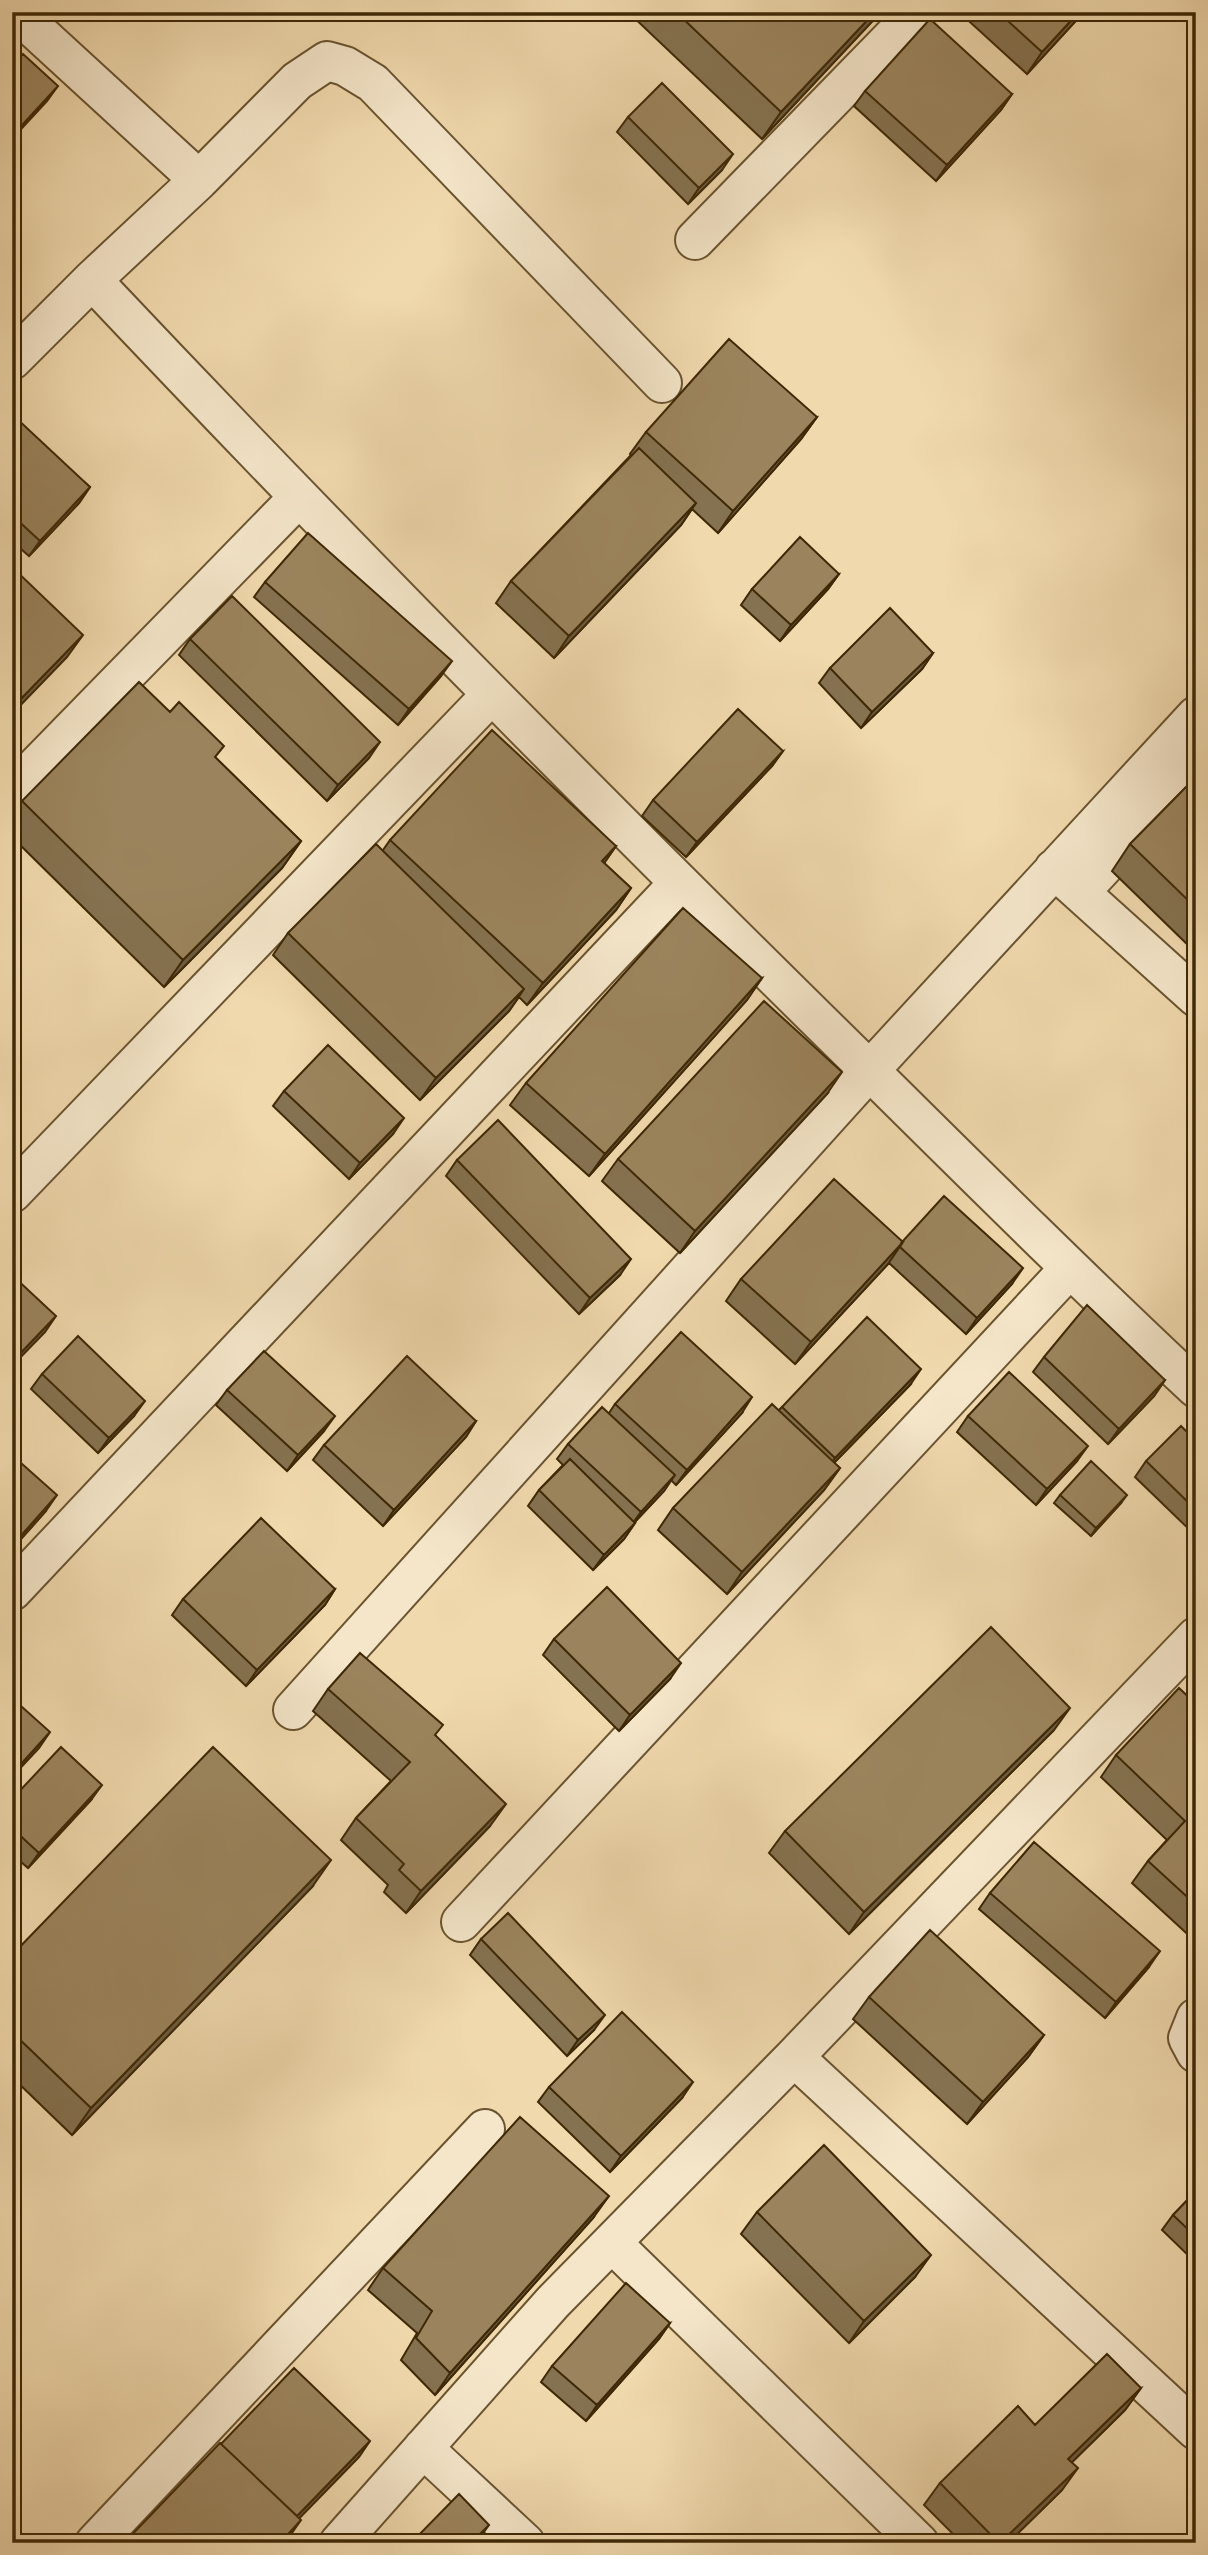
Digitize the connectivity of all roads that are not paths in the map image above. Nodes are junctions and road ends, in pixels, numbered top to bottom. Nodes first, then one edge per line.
1 (16, 12) edge
2 (917, 12) edge
3 (199, 180) junction
4 (695, 240) dead end
5 (92, 280) junction
6 (12, 360) edge
7 (662, 383) dead end
8 (298, 498) junction
9 (491, 695) junction
10 (1195, 718) edge
11 (1196, 767) edge
12 (12, 791) edge
13 (1067, 881) junction
14 (678, 884) junction
15 (1196, 997) edge
16 (869, 1071) junction
17 (12, 1194) edge
18 (1069, 1269) junction
19 (1196, 1388) edge
20 (12, 1591) edge
21 (1196, 1637) edge
22 (293, 1710) dead end
23 (461, 1922) dead end
24 (1196, 2018) edge
25 (1196, 2053) edge
26 (794, 2057) junction
27 (485, 2129) dead end
28 (612, 2243) junction
29 (1196, 2430) edge
30 (424, 2448) junction
31 (95, 2543) edge
32 (339, 2543) edge
33 (525, 2543) edge
34 (919, 2543) edge

1 - 3 street
2 - 4 street
3 - 5 street
3 - 7 street
5 - 6 street
5 - 8 street
8 - 9 street
8 - 12 street
9 - 14 street
9 - 17 street
10 - 13 street
11 - 13 street
13 - 15 street
13 - 16 street
14 - 16 street
14 - 20 street
16 - 18 street
16 - 22 street
18 - 19 street
18 - 23 street
21 - 26 street
24 - 25 street
26 - 28 street
26 - 29 street
27 - 31 street
28 - 30 street
28 - 34 street
30 - 32 street
30 - 33 street

